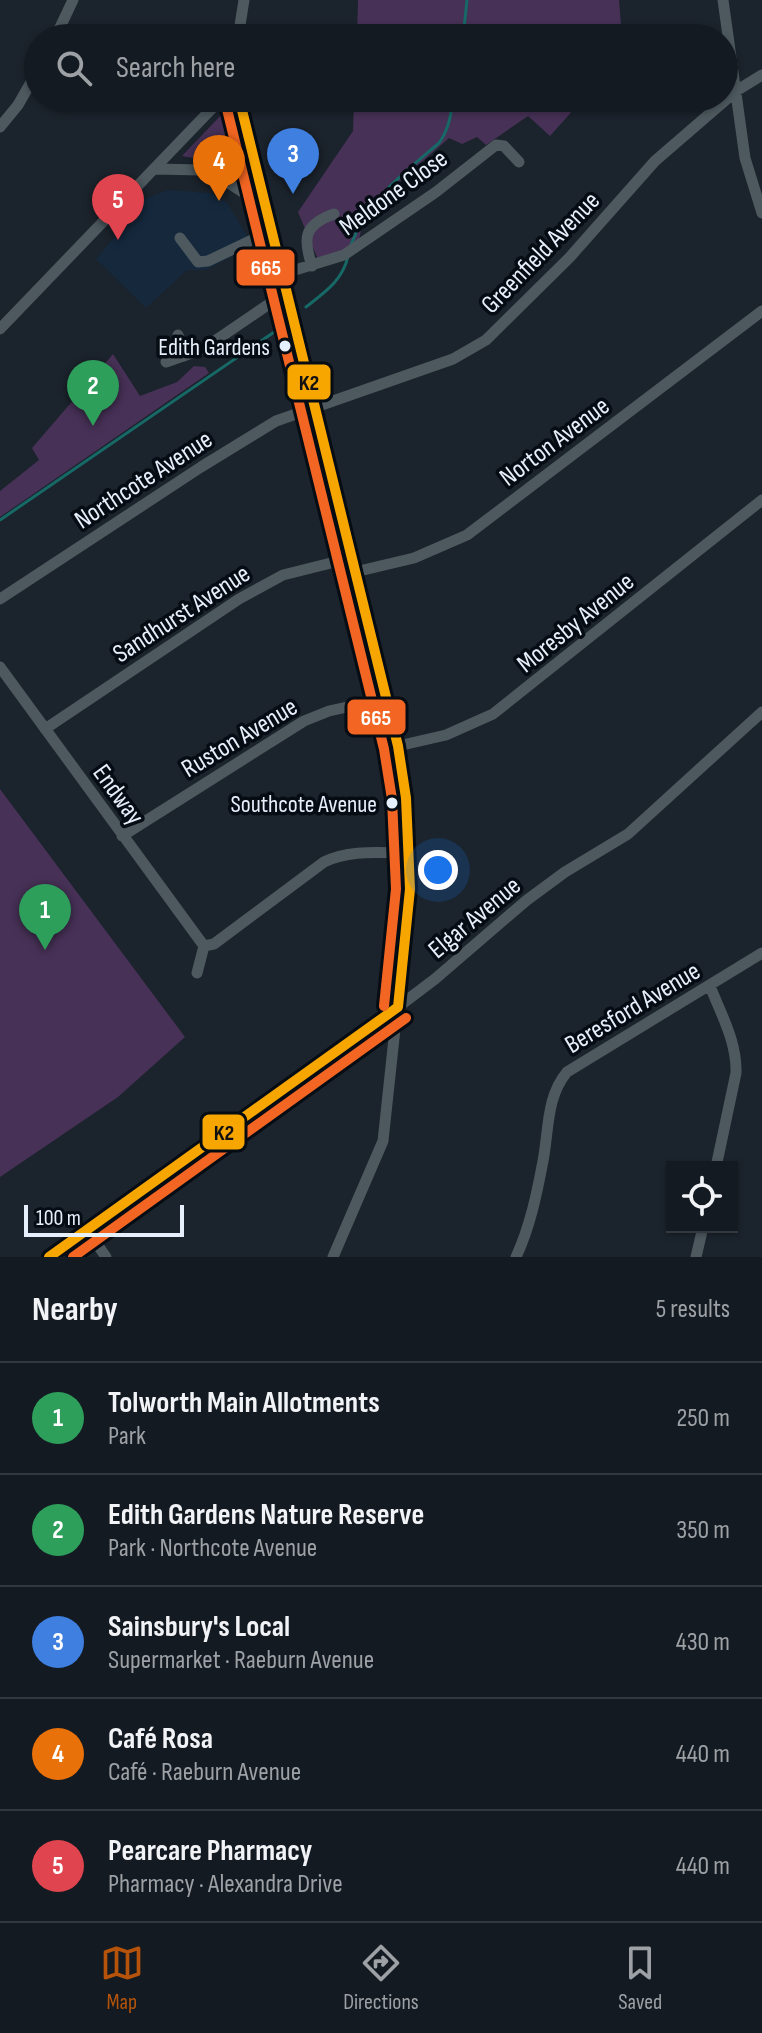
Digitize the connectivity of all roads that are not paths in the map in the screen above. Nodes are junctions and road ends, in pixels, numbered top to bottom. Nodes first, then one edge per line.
1 (73, 0) edge
2 (244, 0) edge
3 (723, 0) edge
4 (62, 24) edge
5 (240, 24) edge
6 (726, 24) edge
7 (762, 75) edge
8 (738, 90) edge
9 (24, 94) edge
10 (738, 106) edge
11 (209, 112) edge
12 (242, 112) edge
13 (712, 112) edge
14 (0, 127) edge
15 (519, 162) dead end
16 (155, 169) junction
17 (264, 201) junction
18 (761, 206) edge
19 (334, 214) dead end
20 (271, 231) junction
21 (180, 238) dead end
22 (312, 266) junction
23 (282, 274) junction
24 (288, 297) junction
25 (762, 311) edge
26 (0, 329) edge
27 (178, 335) dead end
28 (184, 356) junction
29 (166, 362) dead end
30 (316, 406) junction
31 (762, 500) edge
32 (351, 558) junction
33 (355, 572) junction
34 (0, 599) edge
35 (0, 667) edge
36 (388, 698) junction
37 (762, 712) edge
38 (45, 729) junction
39 (398, 746) junction
40 (122, 836) junction
41 (410, 853) junction
42 (204, 946) junction
43 (762, 953) edge
44 (197, 973) dead end
45 (710, 986) junction
46 (398, 1007) junction
47 (717, 1161) edge
48 (86, 1228) junction
49 (702, 1233) edge
50 (49, 1257) edge
51 (106, 1257) edge
52 (333, 1257) edge
53 (516, 1257) edge
54 (696, 1257) edge

1 - 4 street
2 - 5 street
3 - 6 street
7 - 8 street, Greenfield Avenue
9 - 14 street
10 - 18 street
11 - 16 street
12 - 17 street
13 - 30 street, Greenfield Avenue
15 - 22 street, Meldone Close
16 - 17 street
16 - 26 street
17 - 20 street
19 - 22 street
20 - 21 street
20 - 23 street
22 - 23 street, Meldone Close
23 - 24 street
24 - 28 street
24 - 30 street
25 - 33 street, Norton Avenue
27 - 28 street
28 - 29 street
30 - 32 street
30 - 34 street, Northcote Avenue
31 - 39 street, Moresby Avenue
32 - 33 street
32 - 38 street, Sandhurst Avenue
33 - 36 street
35 - 38 street, Endway
36 - 39 street
36 - 40 street, Ruston Avenue
37 - 46 street, Elgar Avenue
38 - 40 street, Endway
39 - 41 street
40 - 42 street, Endway
41 - 42 street
41 - 46 street
42 - 44 street
43 - 45 street, Beresford Avenue
45 - 47 street
45 - 53 street, Beresford Avenue
46 - 48 street, Elgar Avenue
46 - 52 street
48 - 50 street, Elgar Avenue
48 - 51 street
49 - 54 street

